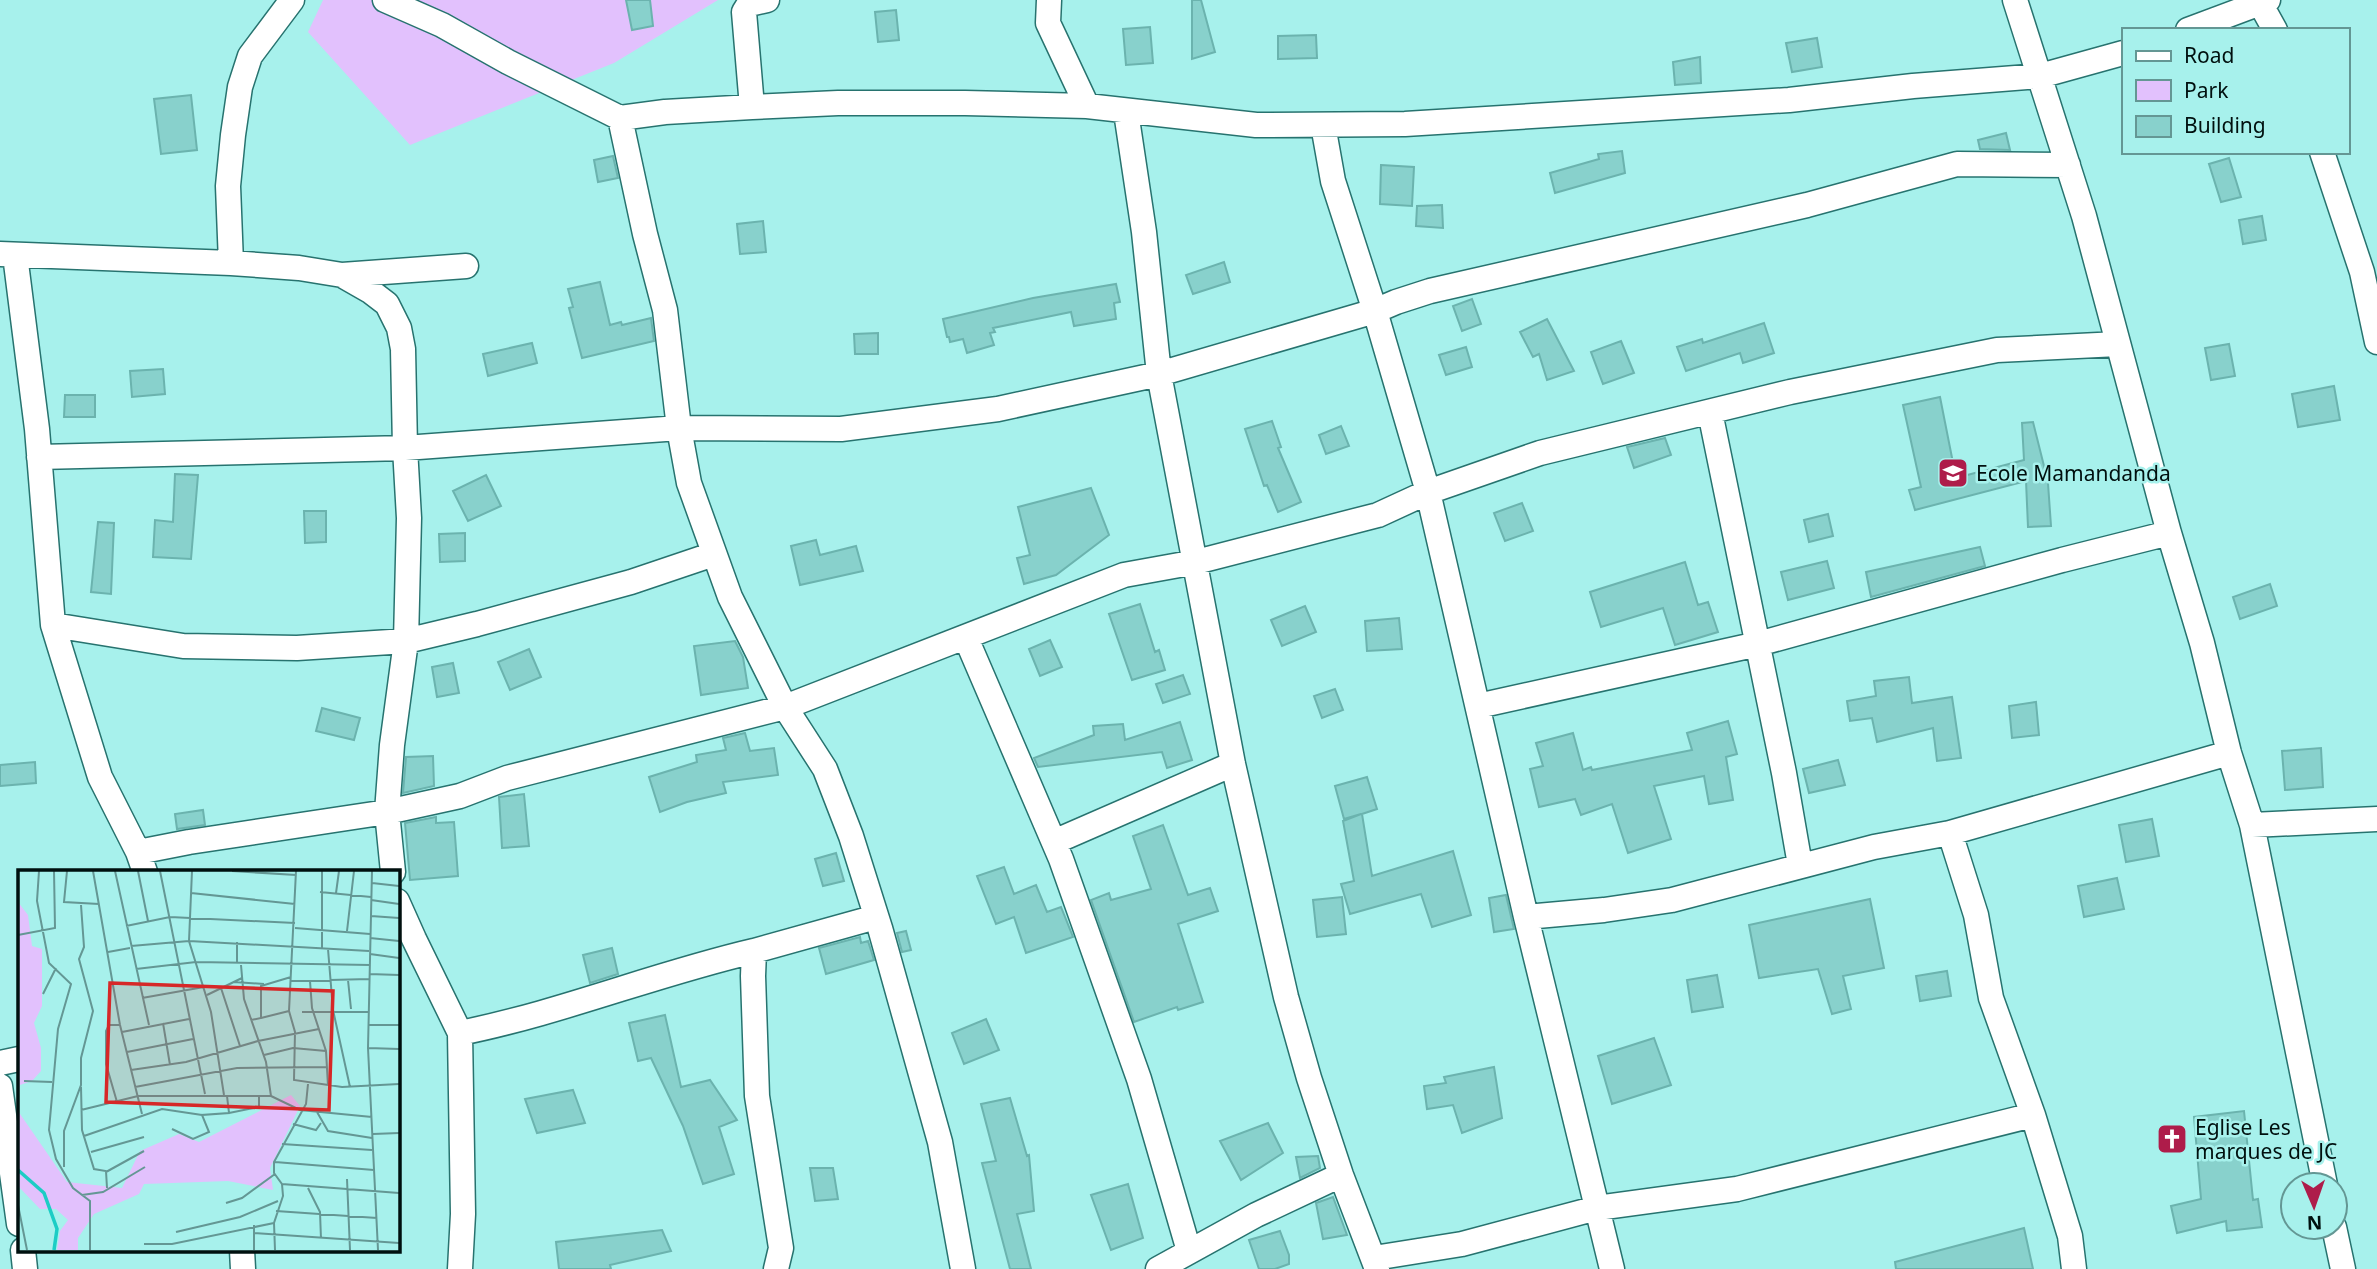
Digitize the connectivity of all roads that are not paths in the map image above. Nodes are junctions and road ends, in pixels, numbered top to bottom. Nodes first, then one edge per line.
1 (292, 0) edge
2 (385, 0) edge
3 (767, 0) edge
4 (1049, 0) edge
5 (2015, 0) edge
6 (2264, 1) edge
7 (2193, 28) edge
8 (2274, 28) edge
9 (2122, 53) edge
10 (2040, 76) junction
11 (1087, 106) junction
12 (751, 107) junction
13 (1126, 112) junction
14 (620, 118) junction
15 (1323, 125) junction
16 (2323, 154) edge
17 (2068, 165) junction
18 (7, 255) edge
19 (231, 263) junction
20 (466, 266) dead end
21 (342, 275) junction
22 (1375, 311) junction
23 (2377, 342) edge
24 (2118, 344) junction
25 (1159, 374) junction
26 (1710, 412) junction
27 (679, 428) junction
28 (405, 448) junction
29 (39, 457) junction
30 (1428, 492) junction
31 (2169, 533) junction
32 (714, 554) junction
33 (1196, 562) junction
34 (53, 625) junction
35 (966, 638) junction
36 (406, 641) junction
37 (1758, 644) junction
38 (1478, 706) junction
39 (785, 707) junction
40 (2229, 753) junction
41 (1233, 764) junction
42 (387, 812) junction
43 (2377, 819) edge
44 (2252, 825) junction
45 (1950, 833) junction
46 (1054, 842) junction
47 (141, 862) edge
48 (1800, 865) junction
49 (393, 870) edge
50 (399, 905) edge
51 (876, 917) junction
52 (1526, 917) junction
53 (754, 951) junction
54 (460, 1033) junction
55 (18, 1059) edge
56 (0, 1063) edge
57 (0, 1086) edge
58 (2033, 1115) junction
59 (2322, 1171) edge
60 (1341, 1175) junction
61 (1597, 1208) junction
62 (18, 1217) edge
63 (2337, 1241) edge
64 (1189, 1251) junction
65 (1376, 1264) edge
66 (460, 1269) edge
67 (776, 1269) edge
68 (963, 1269) edge
69 (1158, 1269) edge
70 (1612, 1269) edge
71 (2074, 1269) edge
72 (2343, 1269) edge

1 - 19 street
2 - 14 street
3 - 12 street
4 - 11 street
5 - 10 street
6 - 7 street
6 - 8 street
9 - 10 street
10 - 15 street
10 - 17 street
11 - 12 street
11 - 13 street
12 - 14 street
13 - 15 street
13 - 25 street
14 - 27 street
15 - 22 street
16 - 23 street
17 - 22 street
17 - 24 street
18 - 19 street
18 - 29 street
19 - 21 street
20 - 21 street
21 - 28 street
22 - 25 street
22 - 30 street
24 - 26 street
24 - 31 street
25 - 27 street
25 - 33 street
26 - 30 street
26 - 37 street
27 - 28 street
27 - 32 street
28 - 29 street
28 - 36 street
29 - 34 street
30 - 33 street
30 - 38 street
31 - 37 street
31 - 40 street
32 - 36 street
32 - 39 street
33 - 35 street
33 - 41 street
34 - 36 street
34 - 47 street
35 - 39 street
35 - 46 street
36 - 42 street
37 - 38 street
37 - 48 street
38 - 52 street
39 - 42 street
39 - 51 street
40 - 44 street
40 - 45 street
41 - 46 street
41 - 60 street
42 - 47 street
42 - 49 street
43 - 44 street
44 - 59 street
45 - 48 street
45 - 58 street
46 - 64 street
48 - 52 street
50 - 54 street
51 - 53 street
51 - 68 street
52 - 61 street
53 - 54 street
53 - 67 street
54 - 66 street
55 - 56 street
57 - 62 street
58 - 61 street
58 - 71 street
60 - 64 street
60 - 65 street
61 - 65 street
61 - 70 street
63 - 72 street
64 - 69 street

